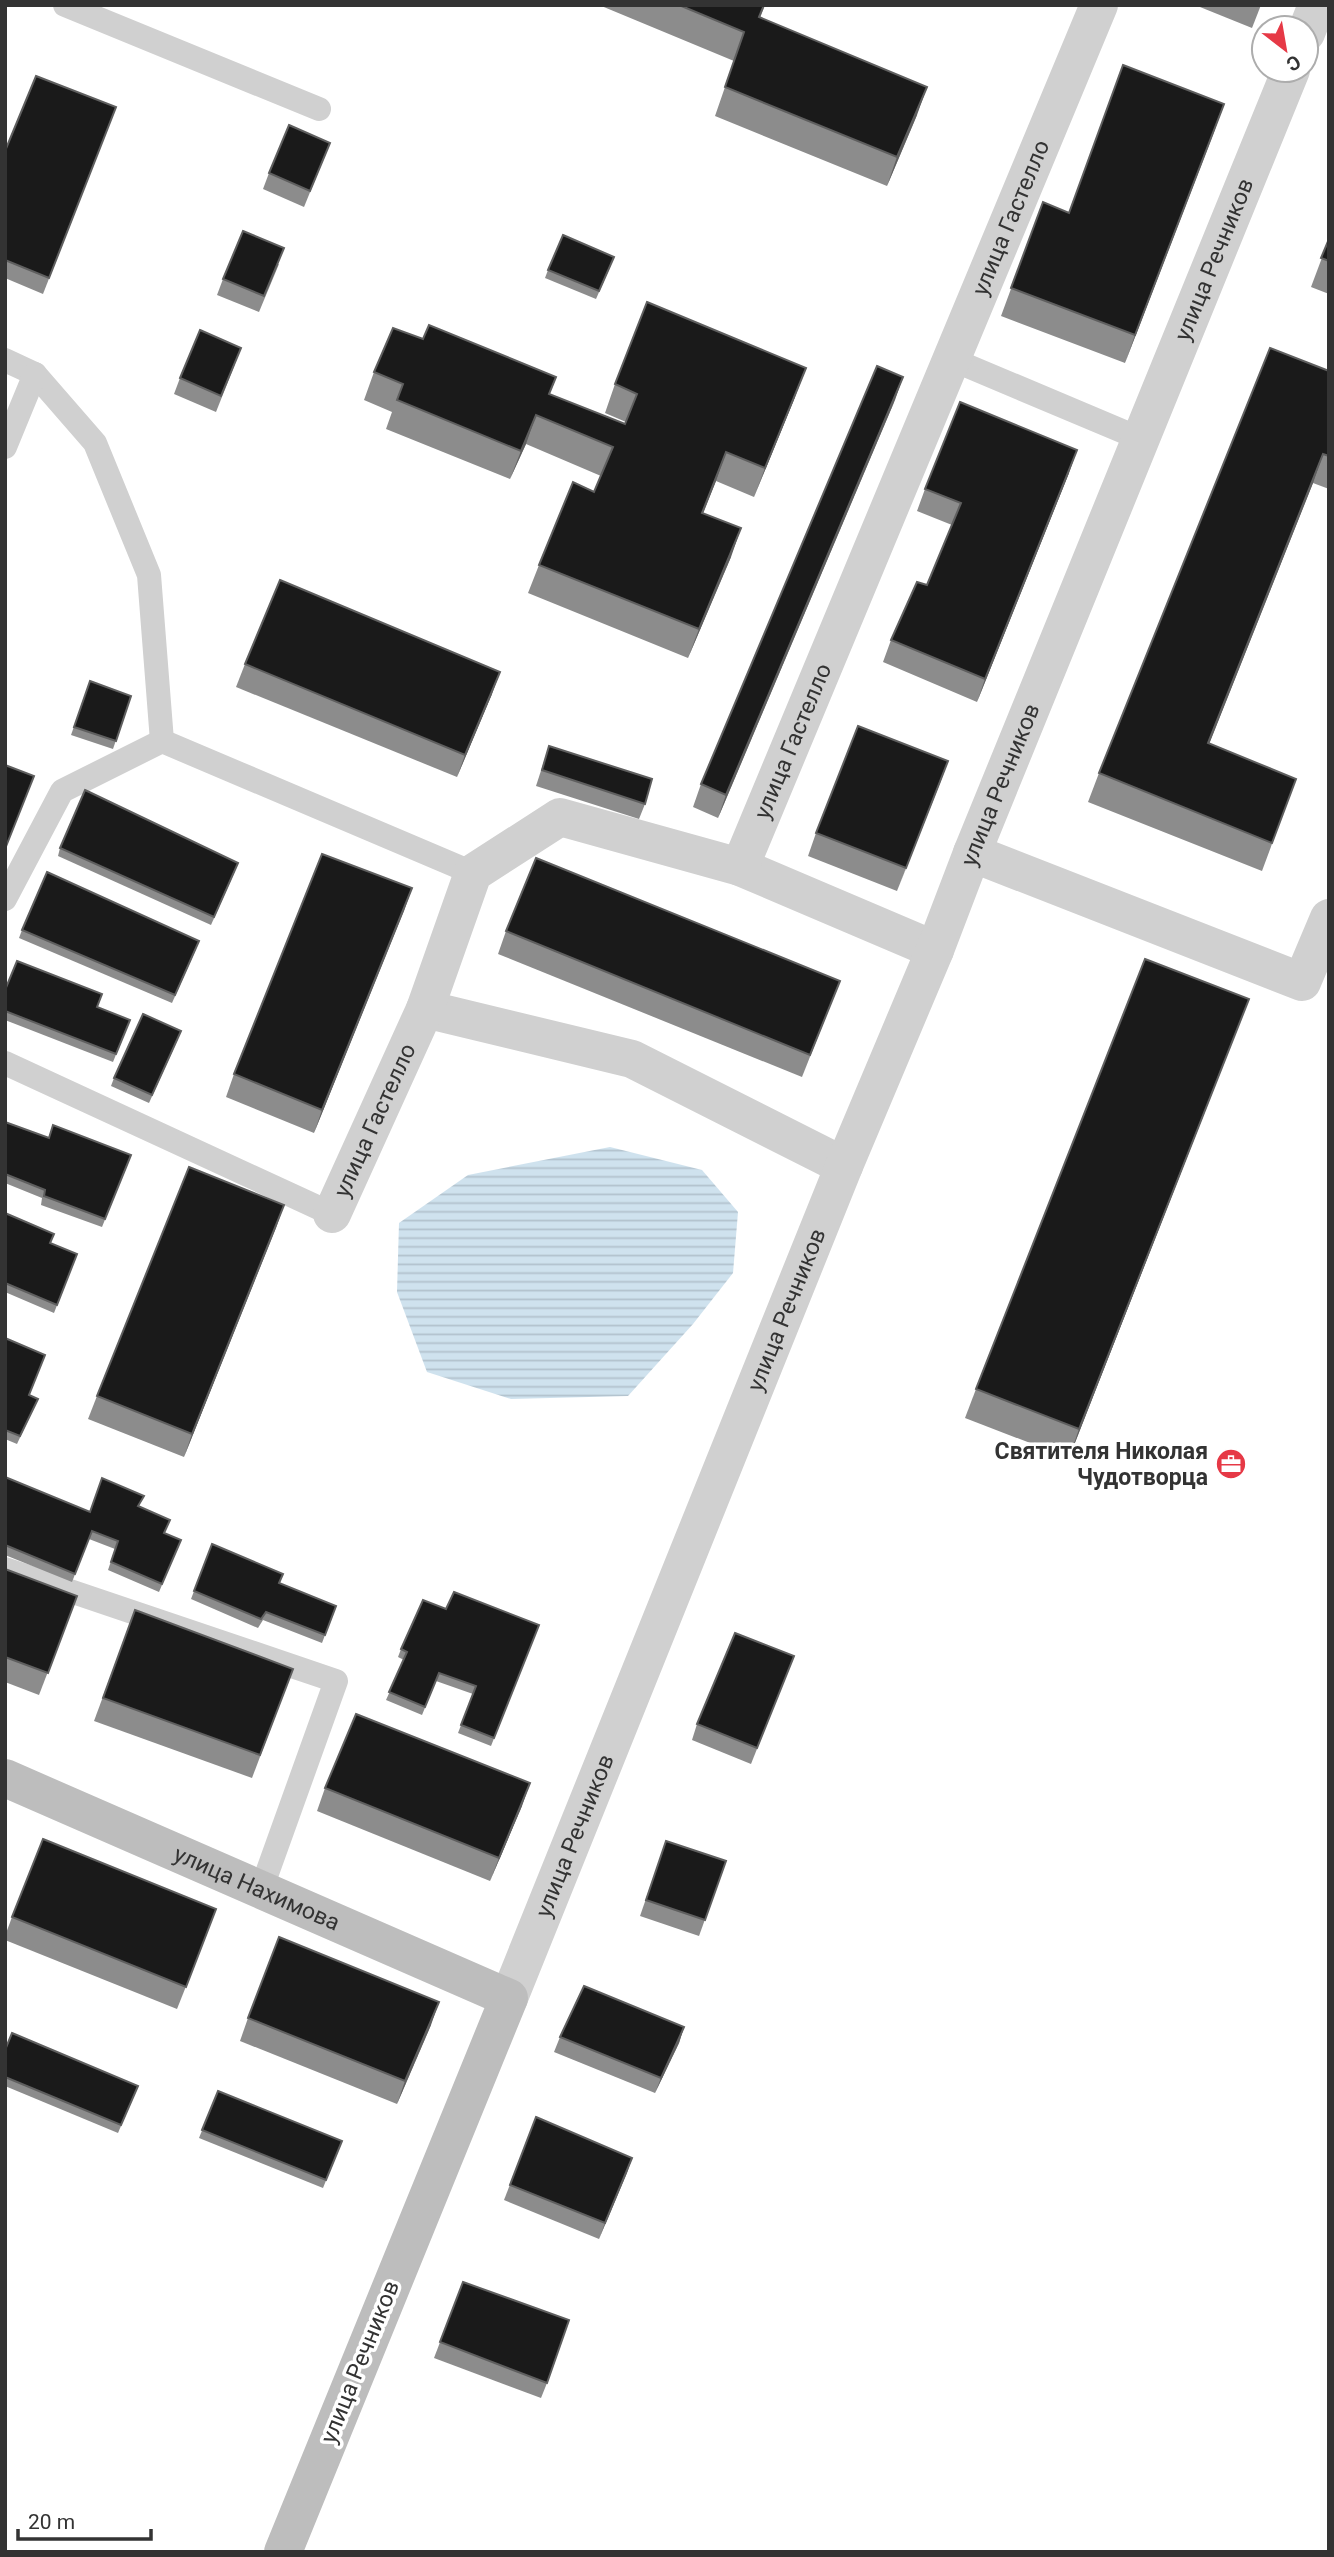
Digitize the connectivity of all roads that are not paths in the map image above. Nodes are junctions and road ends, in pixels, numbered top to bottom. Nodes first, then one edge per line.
1 (65, 5) edge
2 (1099, 5) edge
3 (1285, 84) edge
4 (319, 109) dead end
5 (951, 359) junction
6 (5, 360) edge
7 (35, 374) junction
8 (1141, 439) junction
9 (5, 447) edge
10 (162, 741) junction
11 (972, 853) junction
12 (740, 867) junction
13 (473, 873) junction
14 (5, 899) edge
15 (1329, 918) edge
16 (935, 950) junction
17 (425, 1009) junction
18 (5, 1063) edge
19 (844, 1166) junction
20 (332, 1214) joint
21 (5, 1569) edge
22 (5, 1778) edge
23 (261, 1890) junction
24 (509, 1998) junction
25 (283, 2552) edge

1 - 4 lane
2 - 5 street, улица Гастелло
3 - 8 street, улица Речников
5 - 8 lane
5 - 12 street, улица Гастелло
6 - 7 lane
7 - 9 lane
7 - 10 lane
8 - 11 street, улица Речников
10 - 13 lane
10 - 14 lane
11 - 15 street
11 - 16 street, улица Речников
12 - 13 street
12 - 16 street
13 - 17 street, улица Гастелло
16 - 19 street, улица Речников
17 - 19 street
17 - 20 street, улица Гастелло
18 - 20 lane
19 - 24 street, улица Речников
21 - 23 lane
22 - 23 street, улица Нахимова
23 - 24 street, улица Нахимова
24 - 25 street, улица Речников

